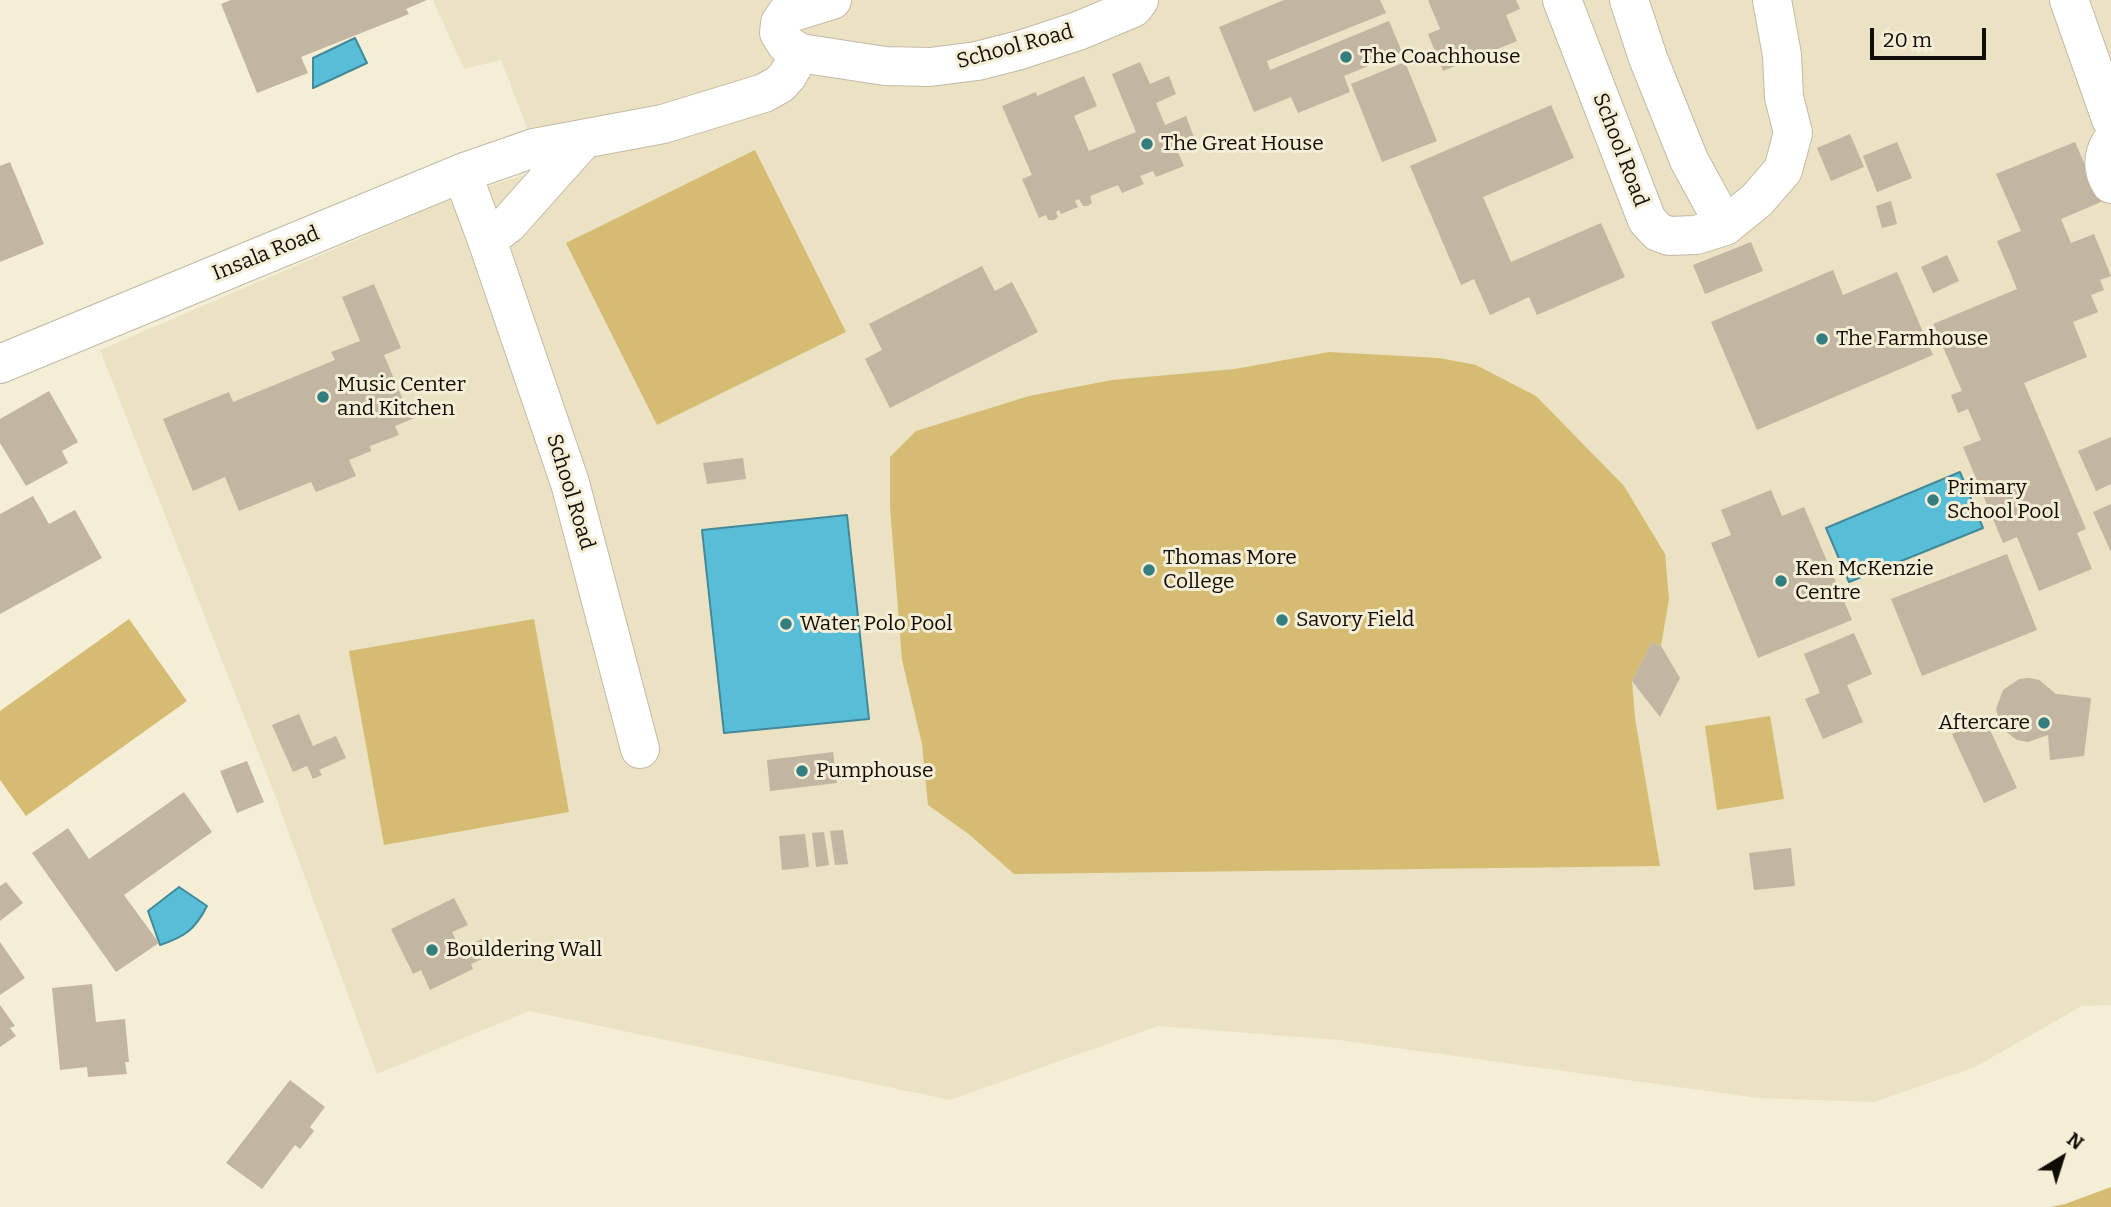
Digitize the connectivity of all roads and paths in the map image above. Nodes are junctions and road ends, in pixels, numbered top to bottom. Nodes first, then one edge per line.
1 (832, 0) edge
2 (1139, 0) edge
3 (1562, 0) edge
4 (1629, 0) edge
5 (1772, 0) edge
6 (2068, 0) edge
7 (800, 53) junction
8 (2111, 119) edge
9 (583, 140) junction
10 (2111, 142) edge
11 (462, 173) junction
12 (2111, 184) edge
13 (1725, 226) junction
14 (487, 240) junction
15 (0, 364) edge
16 (640, 749) dead end

1 - 7 street
2 - 7 street, School Road
3 - 13 street, School Road
4 - 13 street
5 - 13 street, School Road
6 - 8 street
7 - 9 street
9 - 11 street, Insala Road
9 - 14 street
10 - 12 street
11 - 14 street, School Road
11 - 15 street, Insala Road
14 - 16 street, School Road

